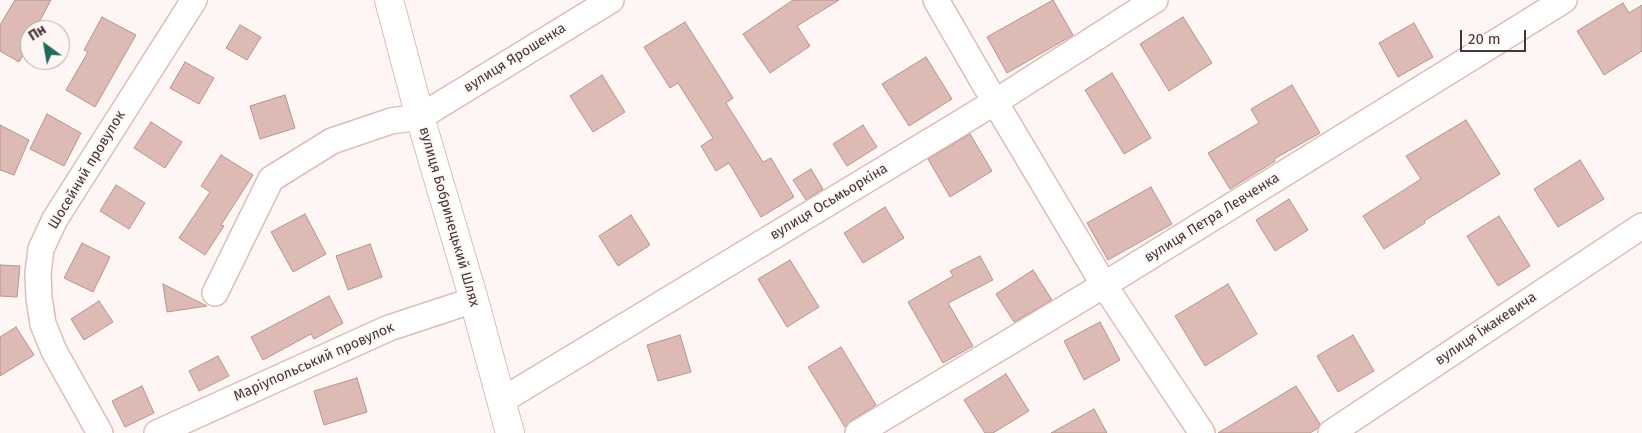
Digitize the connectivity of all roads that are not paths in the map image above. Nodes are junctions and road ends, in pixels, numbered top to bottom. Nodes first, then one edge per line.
1 (194, 0) edge
2 (390, 0) edge
3 (611, 0) edge
4 (936, 0) edge
5 (1155, 0) edge
6 (1564, 0) edge
7 (995, 102) junction
8 (420, 117) junction
9 (1642, 226) edge
10 (1104, 285) junction
11 (215, 293) dead end
12 (474, 300) junction
13 (501, 401) junction
14 (100, 433) edge
15 (157, 433) edge
16 (510, 433) edge
17 (858, 433) edge
18 (1202, 433) edge
19 (1331, 433) edge

1 - 14 street, Шосейний провулок
2 - 8 main road, вулиця Бобринецький Шлях
3 - 8 street, вулиця Ярошенка
4 - 7 street
5 - 7 street, вулиця Осьмьоркіна
6 - 10 street, вулиця Петра Левченка
7 - 10 street
7 - 13 street, вулиця Осьмьоркіна
8 - 11 street
8 - 12 main road, вулиця Бобринецький Шлях
9 - 19 street, вулиця Їжакевича
10 - 17 street, вулиця Петра Левченка
10 - 18 street
12 - 13 main road, вулиця Бобринецький Шлях
12 - 15 street, Маріупольський провулок
13 - 16 main road, вулиця Бобринецький Шлях

